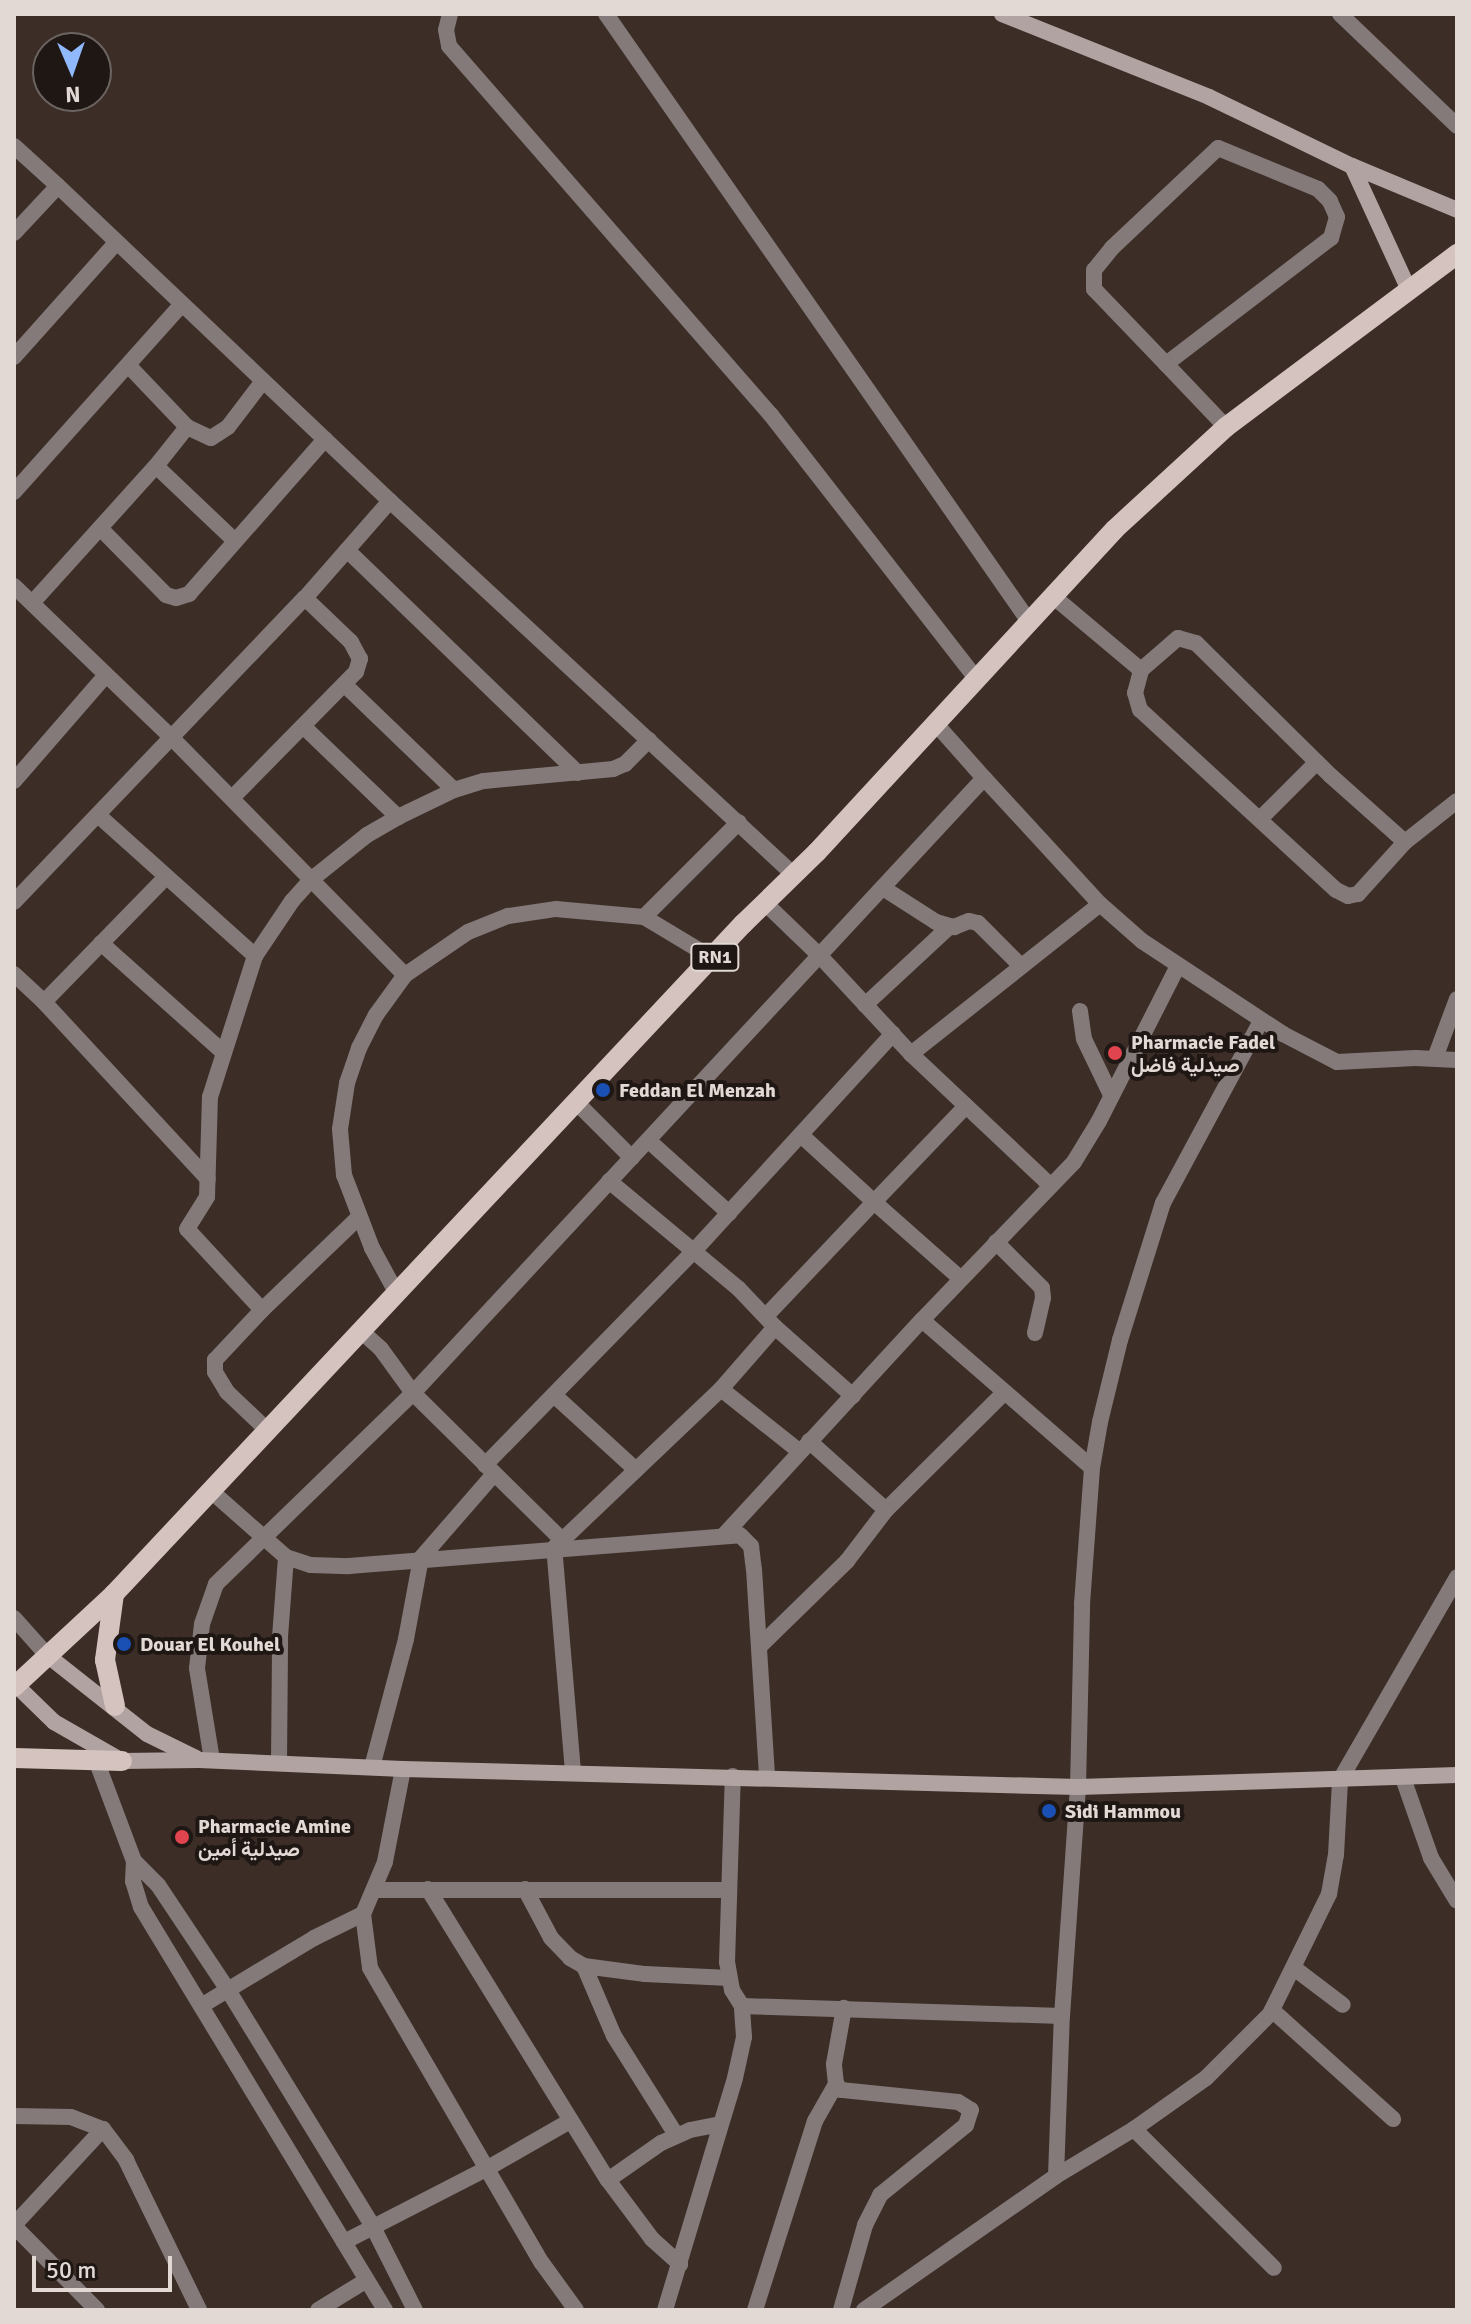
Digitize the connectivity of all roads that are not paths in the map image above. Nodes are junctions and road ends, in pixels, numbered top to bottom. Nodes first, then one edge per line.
1 (450, 14) edge
2 (606, 14) edge
3 (1002, 14) edge
4 (1340, 14) edge
5 (1457, 126) edge
6 (14, 146) edge
7 (1352, 166) junction
8 (58, 186) junction
9 (1457, 210) edge
10 (14, 233) edge
11 (117, 242) junction
12 (1457, 254) edge
13 (1409, 290) junction
14 (182, 304) junction
15 (20, 338) edge
16 (14, 357) edge
17 (1166, 364) junction
18 (128, 365) junction
19 (263, 381) junction
20 (187, 427) junction
21 (1226, 427) junction
22 (325, 439) junction
23 (156, 466) junction
24 (14, 492) edge
25 (390, 501) junction
26 (100, 528) junction
27 (233, 539) junction
28 (347, 550) junction
29 (14, 586) edge
30 (1054, 597) junction
31 (305, 598) junction
32 (33, 602) junction
33 (1030, 623) junction
34 (1141, 670) junction
35 (106, 675) junction
36 (977, 680) junction
37 (345, 685) junction
38 (936, 724) junction
39 (303, 726) junction
40 (172, 738) junction
41 (649, 740) junction
42 (1317, 762) junction
43 (578, 773) junction
44 (984, 778) junction
45 (14, 781) edge
46 (454, 790) junction
47 (232, 798) junction
48 (1457, 801) edge
49 (98, 815) junction
50 (398, 817) junction
51 (1261, 818) junction
52 (739, 822) junction
53 (1405, 842) junction
54 (794, 875) junction
55 (165, 878) junction
56 (312, 879) junction
57 (883, 888) junction
58 (14, 902) edge
59 (765, 903) junction
60 (1100, 904) junction
61 (644, 917) junction
62 (950, 926) junction
63 (101, 943) junction
64 (255, 956) junction
65 (820, 956) junction
66 (714, 959) junction
67 (1021, 966) junction
68 (1178, 966) junction
69 (14, 974) edge
70 (405, 975) junction
71 (1457, 999) edge
72 (44, 1002) junction
73 (865, 1005) junction
74 (1080, 1011) dead end
75 (1261, 1021) junction
76 (893, 1034) junction
77 (222, 1051) junction
78 (911, 1054) junction
79 (1435, 1058) junction
80 (1457, 1060) edge
81 (1111, 1095) junction
82 (576, 1102) junction
83 (966, 1106) junction
84 (801, 1135) junction
85 (649, 1141) junction
86 (632, 1158) junction
87 (208, 1179) junction
88 (609, 1181) junction
89 (1050, 1185) junction
90 (874, 1202) junction
91 (729, 1213) junction
92 (359, 1217) junction
93 (996, 1242) junction
94 (693, 1252) junction
95 (961, 1279) junction
96 (396, 1292) junction
97 (262, 1310) junction
98 (922, 1320) junction
99 (771, 1322) junction
100 (360, 1330) junction
101 (1035, 1333) dead end
102 (721, 1389) junction
103 (413, 1393) junction
104 (1004, 1393) junction
105 (554, 1395) junction
106 (853, 1396) junction
107 (267, 1430) junction
108 (804, 1446) junction
109 (1092, 1468) junction
110 (490, 1470) junction
111 (636, 1470) junction
112 (210, 1490) junction
113 (886, 1510) junction
114 (724, 1535) junction
115 (262, 1538) junction
116 (558, 1544) junction
117 (286, 1557) junction
118 (421, 1558) junction
119 (1457, 1577) edge
120 (114, 1594) junction
121 (14, 1618) edge
122 (760, 1646) junction
123 (47, 1655) junction
124 (15, 1686) edge
125 (115, 1706) junction
126 (14, 1758) edge
127 (96, 1760) junction
128 (206, 1760) junction
129 (122, 1761) junction
130 (279, 1763) junction
131 (372, 1767) junction
132 (403, 1769) junction
133 (573, 1772) junction
134 (1457, 1775) edge
135 (733, 1776) junction
136 (767, 1777) junction
137 (1403, 1778) junction
138 (1340, 1780) junction
139 (1078, 1787) junction
140 (134, 1861) junction
141 (428, 1889) junction
142 (525, 1889) junction
143 (375, 1890) junction
144 (729, 1890) junction
145 (1457, 1901) edge
146 (363, 1914) junction
147 (584, 1966) junction
148 (1294, 1968) junction
149 (729, 1978) junction
150 (228, 1990) junction
151 (1343, 2005) dead end
152 (201, 2006) junction
153 (742, 2006) junction
154 (844, 2008) junction
155 (1272, 2010) junction
156 (1062, 2016) junction
157 (836, 2084) junction
158 (14, 2116) edge
159 (1393, 2119) dead end
160 (570, 2121) junction
161 (720, 2124) junction
162 (103, 2129) junction
163 (1134, 2129) junction
164 (676, 2135) junction
165 (488, 2168) junction
166 (1056, 2176) junction
167 (608, 2180) junction
168 (14, 2226) edge
169 (373, 2227) junction
170 (344, 2242) junction
171 (680, 2264) junction
172 (1274, 2268) dead end
173 (367, 2280) junction
174 (97, 2310) edge
175 (199, 2310) edge
176 (318, 2310) edge
177 (385, 2310) edge
178 (415, 2310) edge
179 (576, 2310) edge
180 (665, 2310) edge
181 (755, 2310) edge
182 (841, 2310) edge
183 (864, 2310) edge

1 - 36 street
2 - 33 street
3 - 7 main road
4 - 5 street
6 - 8 street
7 - 9 main road
7 - 13 main road
8 - 10 street
8 - 11 street
11 - 14 street
11 - 15 street
12 - 13 main road, RN1
13 - 21 main road, RN1
14 - 18 street
14 - 19 street
15 - 16 street
17 - 17 street
17 - 21 street
18 - 20 street
18 - 24 street
19 - 20 street
19 - 22 street
20 - 23 street
21 - 30 main road, RN1
22 - 25 street
22 - 27 street
23 - 26 street
23 - 27 street
25 - 28 street
25 - 41 street
26 - 27 street
26 - 32 street
28 - 31 street
28 - 43 street
29 - 32 street
30 - 33 main road, RN1
30 - 34 street
31 - 37 street
31 - 40 street
32 - 35 street
33 - 36 main road, RN1
34 - 42 street
34 - 51 street
35 - 40 street
35 - 45 street
36 - 38 main road, RN1
37 - 39 street
37 - 46 street
38 - 44 street
38 - 54 main road, RN1
39 - 47 street
39 - 50 street
40 - 47 street
40 - 49 street
41 - 43 street
41 - 52 street
42 - 51 street
42 - 53 street
43 - 46 street
44 - 57 street
44 - 60 street
46 - 50 street
47 - 56 street
48 - 53 street
49 - 55 street
49 - 58 street
50 - 56 street
51 - 53 street
52 - 54 street
52 - 61 street
54 - 59 main road, RN1
55 - 63 street
55 - 64 street
56 - 64 street
56 - 70 street
57 - 62 street
57 - 65 street
59 - 65 street
59 - 66 main road, RN1
60 - 67 street
60 - 68 street
61 - 66 street
61 - 70 street
62 - 67 street
62 - 73 street
63 - 72 street
63 - 77 street
64 - 77 street
65 - 73 street
65 - 85 street
66 - 82 main road, RN1
67 - 78 street
68 - 75 street
68 - 81 street
69 - 72 street
70 - 92 street
71 - 79 street
72 - 87 street
73 - 76 street
74 - 81 street
75 - 79 street
75 - 109 street
76 - 78 street
76 - 84 street
77 - 87 street
78 - 83 street
79 - 80 street
81 - 89 street
82 - 86 street
82 - 96 main road, RN1
83 - 89 street
83 - 90 street
84 - 90 street
84 - 91 street
85 - 86 street
85 - 91 street
86 - 88 street
87 - 97 street
88 - 94 street
88 - 103 street
89 - 93 street
90 - 95 street
90 - 99 street
91 - 94 street
92 - 96 street
92 - 97 street
93 - 95 street
93 - 101 street
94 - 99 street
94 - 105 street
95 - 98 street
96 - 100 main road, RN1
97 - 107 street
98 - 104 street
98 - 106 street
99 - 102 street
99 - 106 street
100 - 103 street
100 - 107 main road, RN1
102 - 108 street
102 - 111 street
103 - 110 street
103 - 115 street
104 - 109 street
104 - 113 street
105 - 110 street
105 - 111 street
106 - 108 street
107 - 112 main road, RN1
108 - 113 street
108 - 114 street
109 - 139 street
110 - 116 street
110 - 118 street
111 - 116 street
112 - 115 street
112 - 120 main road, RN1
113 - 122 street
114 - 116 street
114 - 122 street
115 - 117 street
115 - 128 street
116 - 118 street
116 - 133 street
117 - 118 street
117 - 130 street
118 - 131 street
119 - 138 street
120 - 123 main road, RN1
120 - 125 main road
121 - 123 street
122 - 136 street
123 - 124 main road, RN1
123 - 125 main road
124 - 129 main road
125 - 128 main road
126 - 127 main road
127 - 129 main road
127 - 140 street
128 - 129 main road
128 - 130 main road
130 - 131 main road
131 - 132 main road
132 - 133 main road
132 - 143 street
133 - 135 main road
134 - 137 main road
135 - 136 main road
135 - 144 street
136 - 139 main road
137 - 138 main road
137 - 145 street
138 - 139 main road
138 - 148 street
139 - 156 street
140 - 150 street
140 - 152 street
141 - 142 street
141 - 143 street
141 - 160 street
142 - 144 street
142 - 147 street
143 - 146 street
144 - 149 street
146 - 150 street
146 - 165 street
147 - 149 street
147 - 164 street
148 - 151 street
148 - 155 street
149 - 153 street
150 - 152 street
150 - 169 street
152 - 170 street
153 - 154 street
153 - 161 street
154 - 156 street
154 - 157 street
155 - 159 street
155 - 163 street
156 - 166 street
157 - 181 street
157 - 182 street
158 - 162 street
160 - 165 street
160 - 167 street
161 - 164 street
161 - 171 street
162 - 168 street
162 - 175 street
163 - 166 street
163 - 172 street
164 - 167 street
165 - 169 street
165 - 179 street
166 - 183 street
167 - 171 street
168 - 174 street
169 - 170 street
169 - 178 street
170 - 173 street
171 - 180 street
173 - 176 street
173 - 177 street

